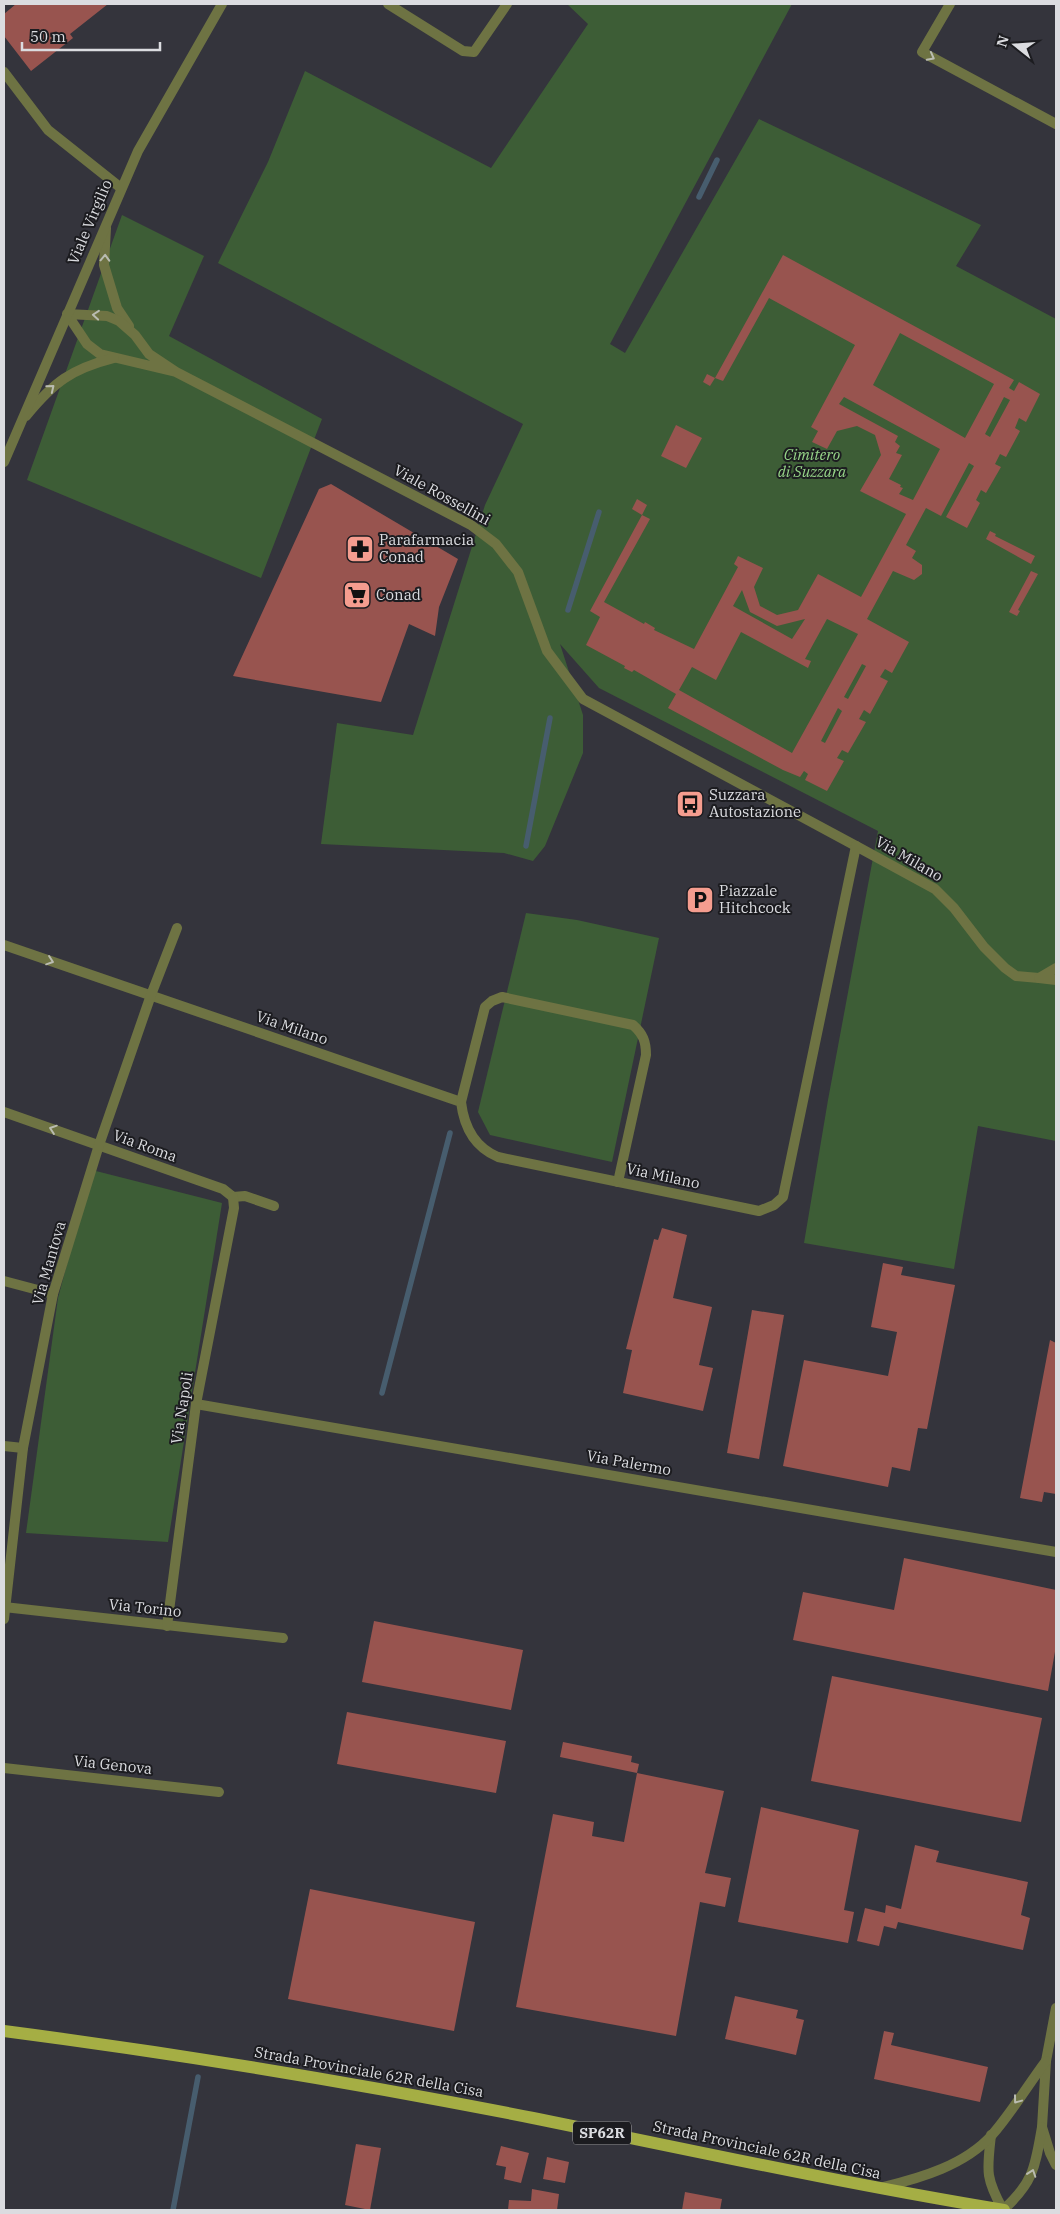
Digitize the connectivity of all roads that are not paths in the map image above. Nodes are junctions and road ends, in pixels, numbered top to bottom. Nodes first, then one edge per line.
1 (222, 4) edge
2 (388, 4) edge
3 (507, 4) edge
4 (950, 4) edge
5 (4, 72) edge
6 (1056, 124) edge
7 (121, 188) junction
8 (107, 221) junction
9 (67, 314) junction
10 (134, 335) junction
11 (117, 358) junction
12 (176, 372) junction
13 (19, 424) junction
14 (5, 458) edge
15 (856, 846) junction
16 (177, 928) dead end
17 (4, 945) edge
18 (1056, 968) edge
19 (1039, 978) junction
20 (1056, 980) edge
21 (151, 995) junction
22 (461, 1102) junction
23 (4, 1112) edge
24 (99, 1145) junction
25 (618, 1182) junction
26 (232, 1197) junction
27 (274, 1206) dead end
28 (4, 1282) edge
29 (53, 1294) junction
30 (196, 1404) junction
31 (4, 1446) edge
32 (23, 1448) junction
33 (1056, 1552) edge
34 (4, 1607) edge
35 (4, 1619) edge
36 (167, 1626) junction
37 (283, 1638) dead end
38 (4, 1768) edge
39 (220, 1792) dead end
40 (1056, 2008) edge
41 (4, 2032) edge
42 (1046, 2061) junction
43 (1042, 2127) junction
44 (991, 2135) junction
45 (1056, 2165) edge
46 (876, 2189) junction
47 (1003, 2210) edge

1 - 7 street, Viale Virgilio
2 - 3 street
4 -> 6 street
5 - 7 street
7 - 8 street, Viale Virgilio
8 - 9 street, Viale Virgilio
10 -> 8 street
10 -> 9 street
9 - 11 street
9 - 13 street, Viale Virgilio
10 - 12 street
11 - 12 street
13 -> 11 street
12 - 15 street, Viale Rossellini
13 - 14 street, Viale Virgilio
15 - 19 street, Via Milano
15 - 25 street, Via Milano
16 - 21 street, Via Mantova
17 -> 21 street, Via Milano
18 - 19 street
19 - 20 street, Via Milano
21 - 22 street, Via Milano
21 - 24 street, Via Mantova
22 - 25 street, Via Milano
22 - 25 street
24 -> 23 street, Via Roma
24 - 26 street, Via Roma
24 - 29 street, Via Mantova
26 - 27 street, Via Roma
26 - 30 street, Via Napoli
28 - 29 street
29 - 32 street, Via Mantova
30 - 33 street, Via Palermo
30 - 36 street, Via Napoli
31 - 32 street
32 - 34 street, Via Mantova
34 - 35 street, Via Mantova
34 - 36 street, Via Torino
36 - 37 street, Via Torino
38 - 39 street, Via Genova
40 - 42 street
41 - 46 main road, Strada Provinciale 62R della Cisa / SP62R
42 - 43 street
42 -> 44 street
43 - 45 street
47 -> 43 street
44 - 46 street
44 - 47 street
46 - 47 main road, Strada Provinciale 62R della Cisa / SP62R

